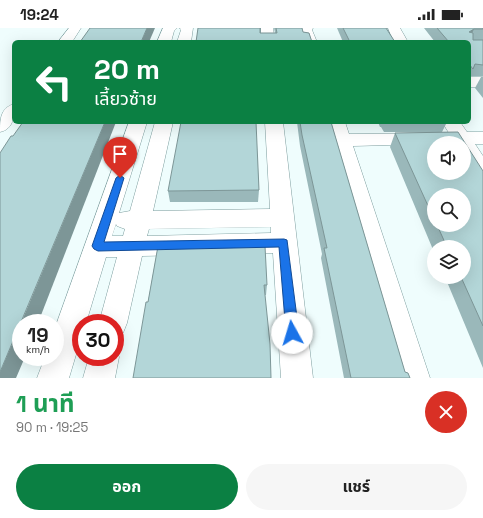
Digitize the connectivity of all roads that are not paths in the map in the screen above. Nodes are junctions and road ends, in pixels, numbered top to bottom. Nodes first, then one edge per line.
1 (75, 28) edge
2 (171, 28) edge
3 (186, 28) edge
4 (267, 28) edge
5 (307, 28) edge
6 (394, 28) edge
7 (66, 40) edge
8 (165, 40) edge
9 (185, 40) edge
10 (268, 40) edge
11 (309, 40) edge
12 (400, 40) edge
13 (471, 82) edge
14 (483, 82) edge
15 (12, 112) edge
16 (137, 124) edge
17 (163, 124) edge
18 (274, 124) edge
19 (453, 124) edge
20 (0, 128) edge
21 (339, 131) edge
22 (427, 136) edge
23 (461, 136) edge
24 (471, 138) edge
25 (483, 138) edge
26 (471, 152) edge
27 (483, 171) edge
28 (282, 218) junction
29 (138, 219) junction
30 (106, 220) junction
31 (284, 243) junction
32 (133, 245) junction
33 (98, 246) junction
34 (115, 314) edge
35 (102, 366) edge
36 (53, 378) edge
37 (99, 378) edge
38 (297, 378) edge
39 (414, 378) edge

1 - 7 street
2 - 8 street
3 - 9 street
4 - 10 street
5 - 11 street
6 - 12 street
13 - 14 street
15 - 20 street
16 - 30 street
17 - 29 street
18 - 28 street
19 - 23 street
21 - 22 street
21 - 39 street
24 - 25 street
26 - 27 street
28 - 29 street
28 - 31 street
29 - 30 street
29 - 32 street
30 - 33 street
31 - 32 street
31 - 38 street
32 - 33 street
32 - 34 street
33 - 36 street
35 - 37 street

